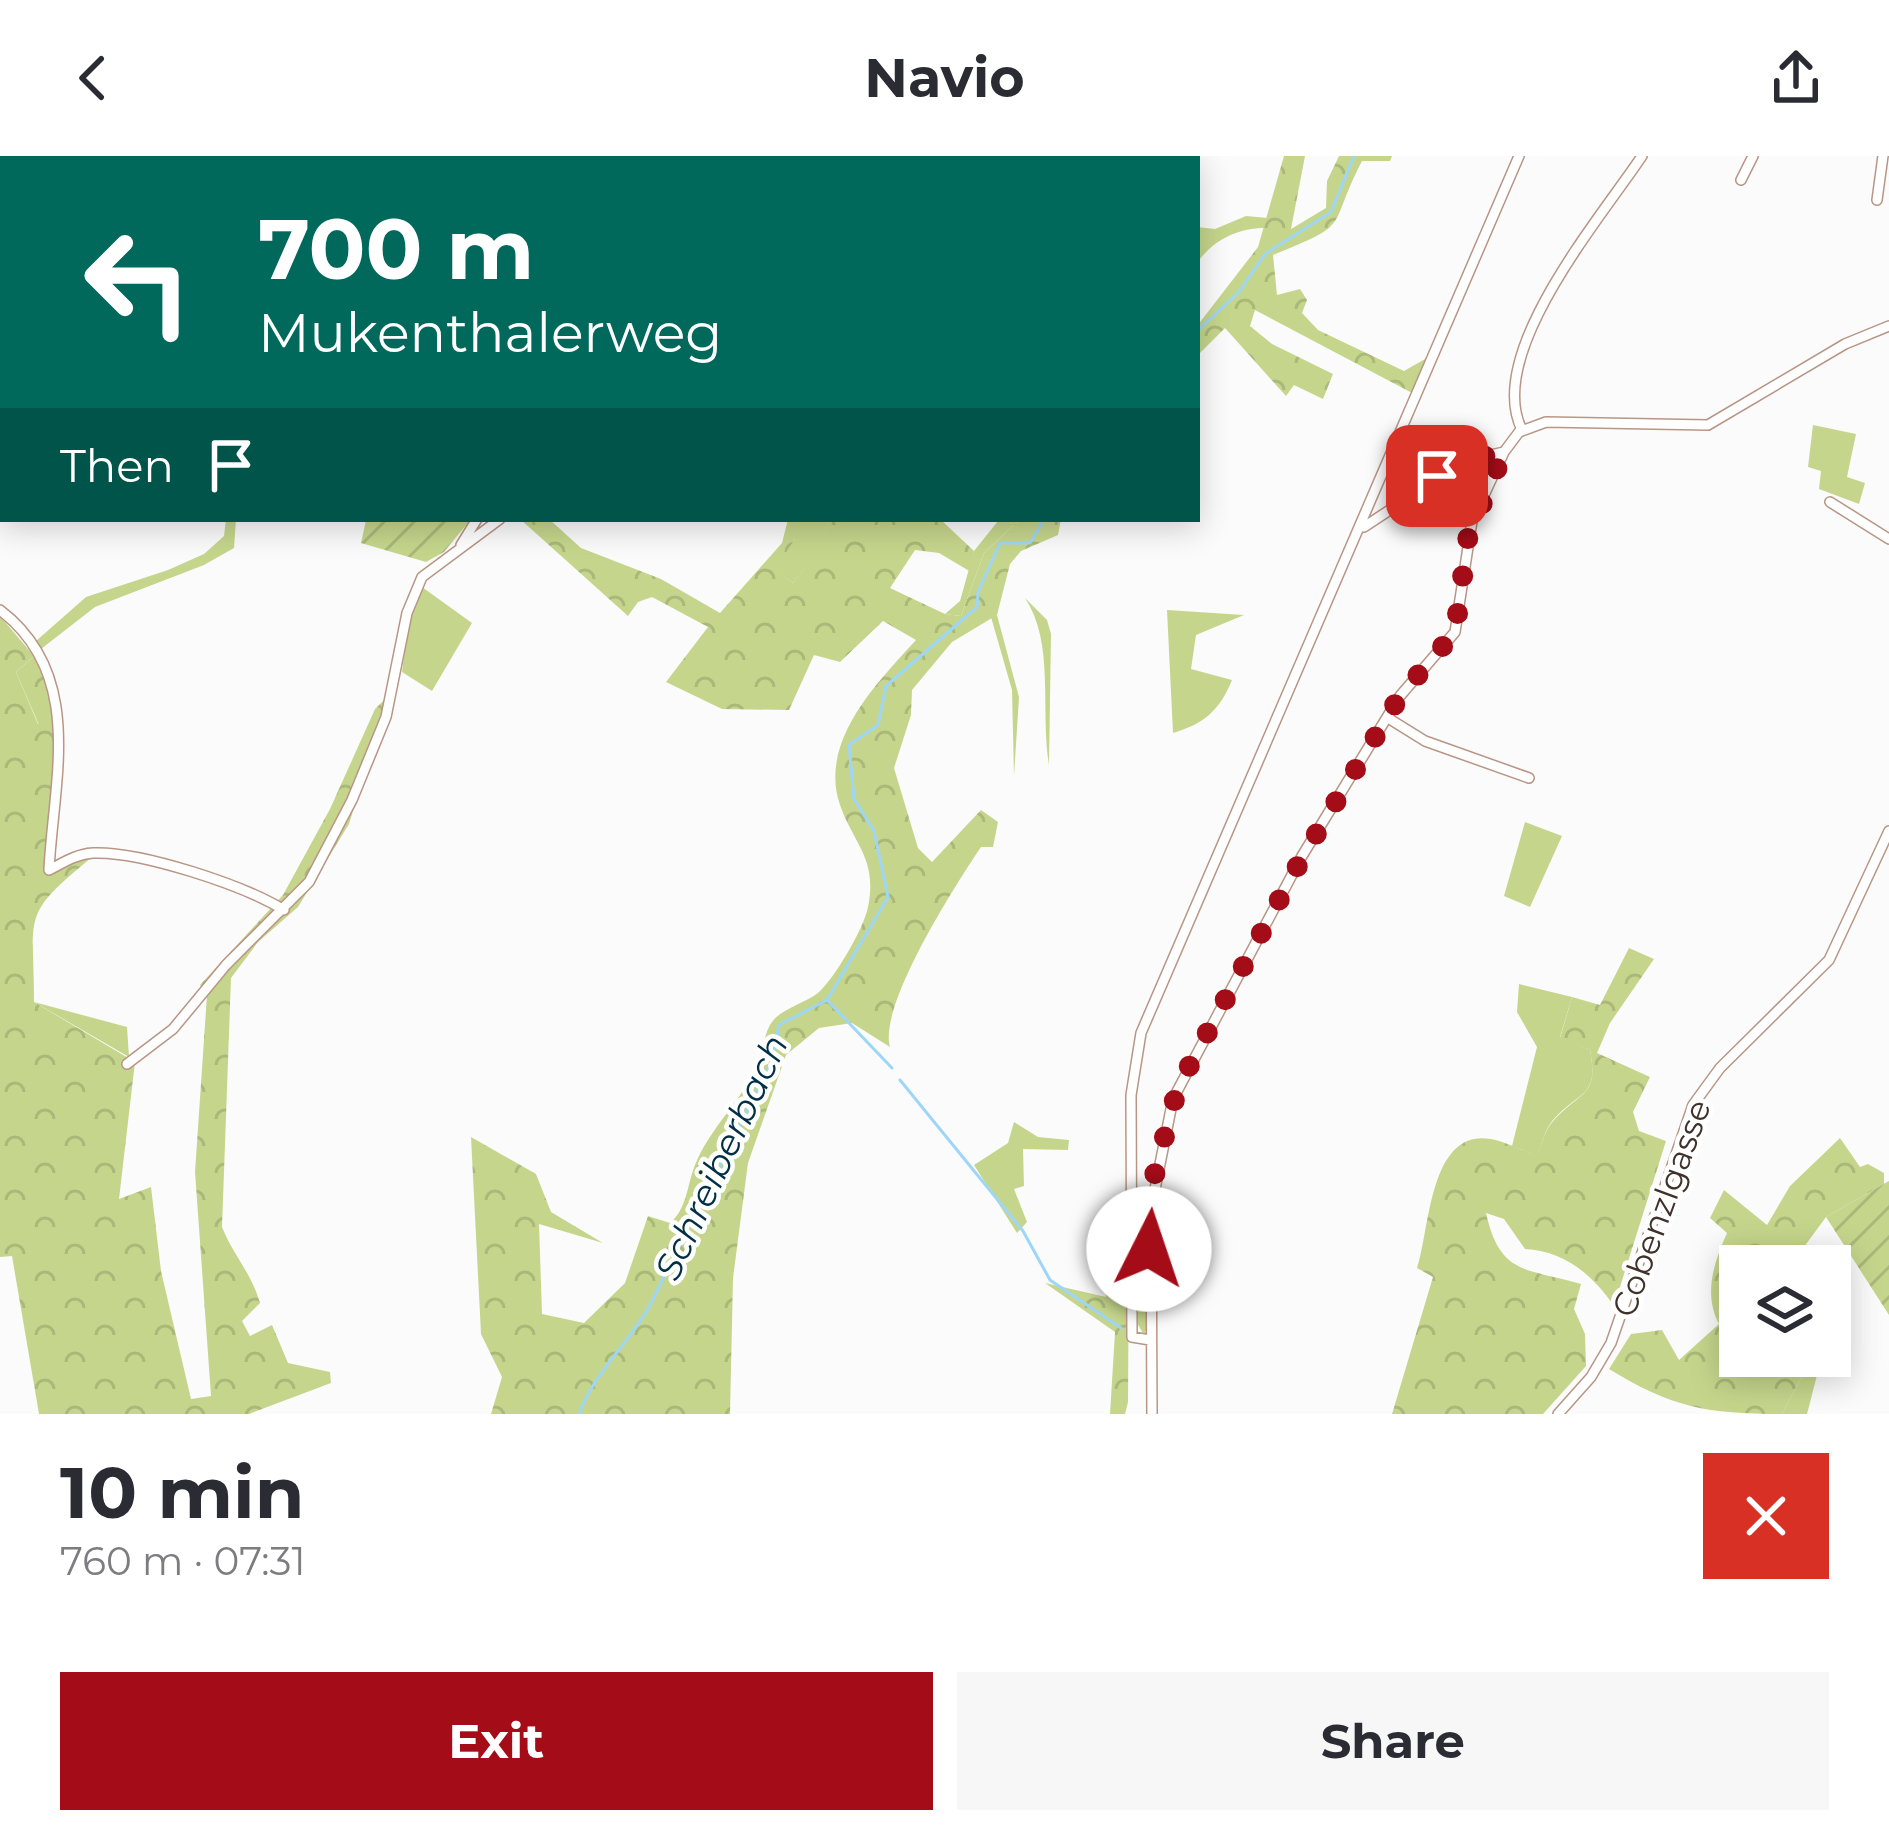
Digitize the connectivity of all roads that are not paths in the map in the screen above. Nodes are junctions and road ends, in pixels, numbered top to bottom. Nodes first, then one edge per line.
1 (1519, 156) edge
2 (1642, 156) edge
3 (1753, 156) edge
4 (1883, 156) edge
5 (1741, 180) dead end
6 (1877, 200) dead end
7 (1889, 326) edge
8 (1522, 430) junction
9 (1504, 452) junction
10 (1830, 502) dead end
11 (475, 522) edge
12 (496, 522) edge
13 (1360, 531) junction
14 (1889, 539) edge
15 (458, 549) junction
16 (0, 610) edge
17 (1388, 718) junction
18 (1529, 778) dead end
19 (1889, 831) edge
20 (284, 910) junction
21 (127, 1064) dead end
22 (1150, 1340) junction
23 (1152, 1414) edge
24 (1558, 1414) edge

1 - 13 street
2 - 8 street
3 - 5 street
4 - 6 street
7 - 8 street
8 - 9 street
9 - 13 street
9 - 17 street
10 - 14 street
11 - 15 street
12 - 15 street
13 - 22 street
15 - 20 street
16 - 20 street
17 - 18 street
17 - 22 street
19 - 24 street, Cobenzlgasse
20 - 21 street
22 - 23 street

